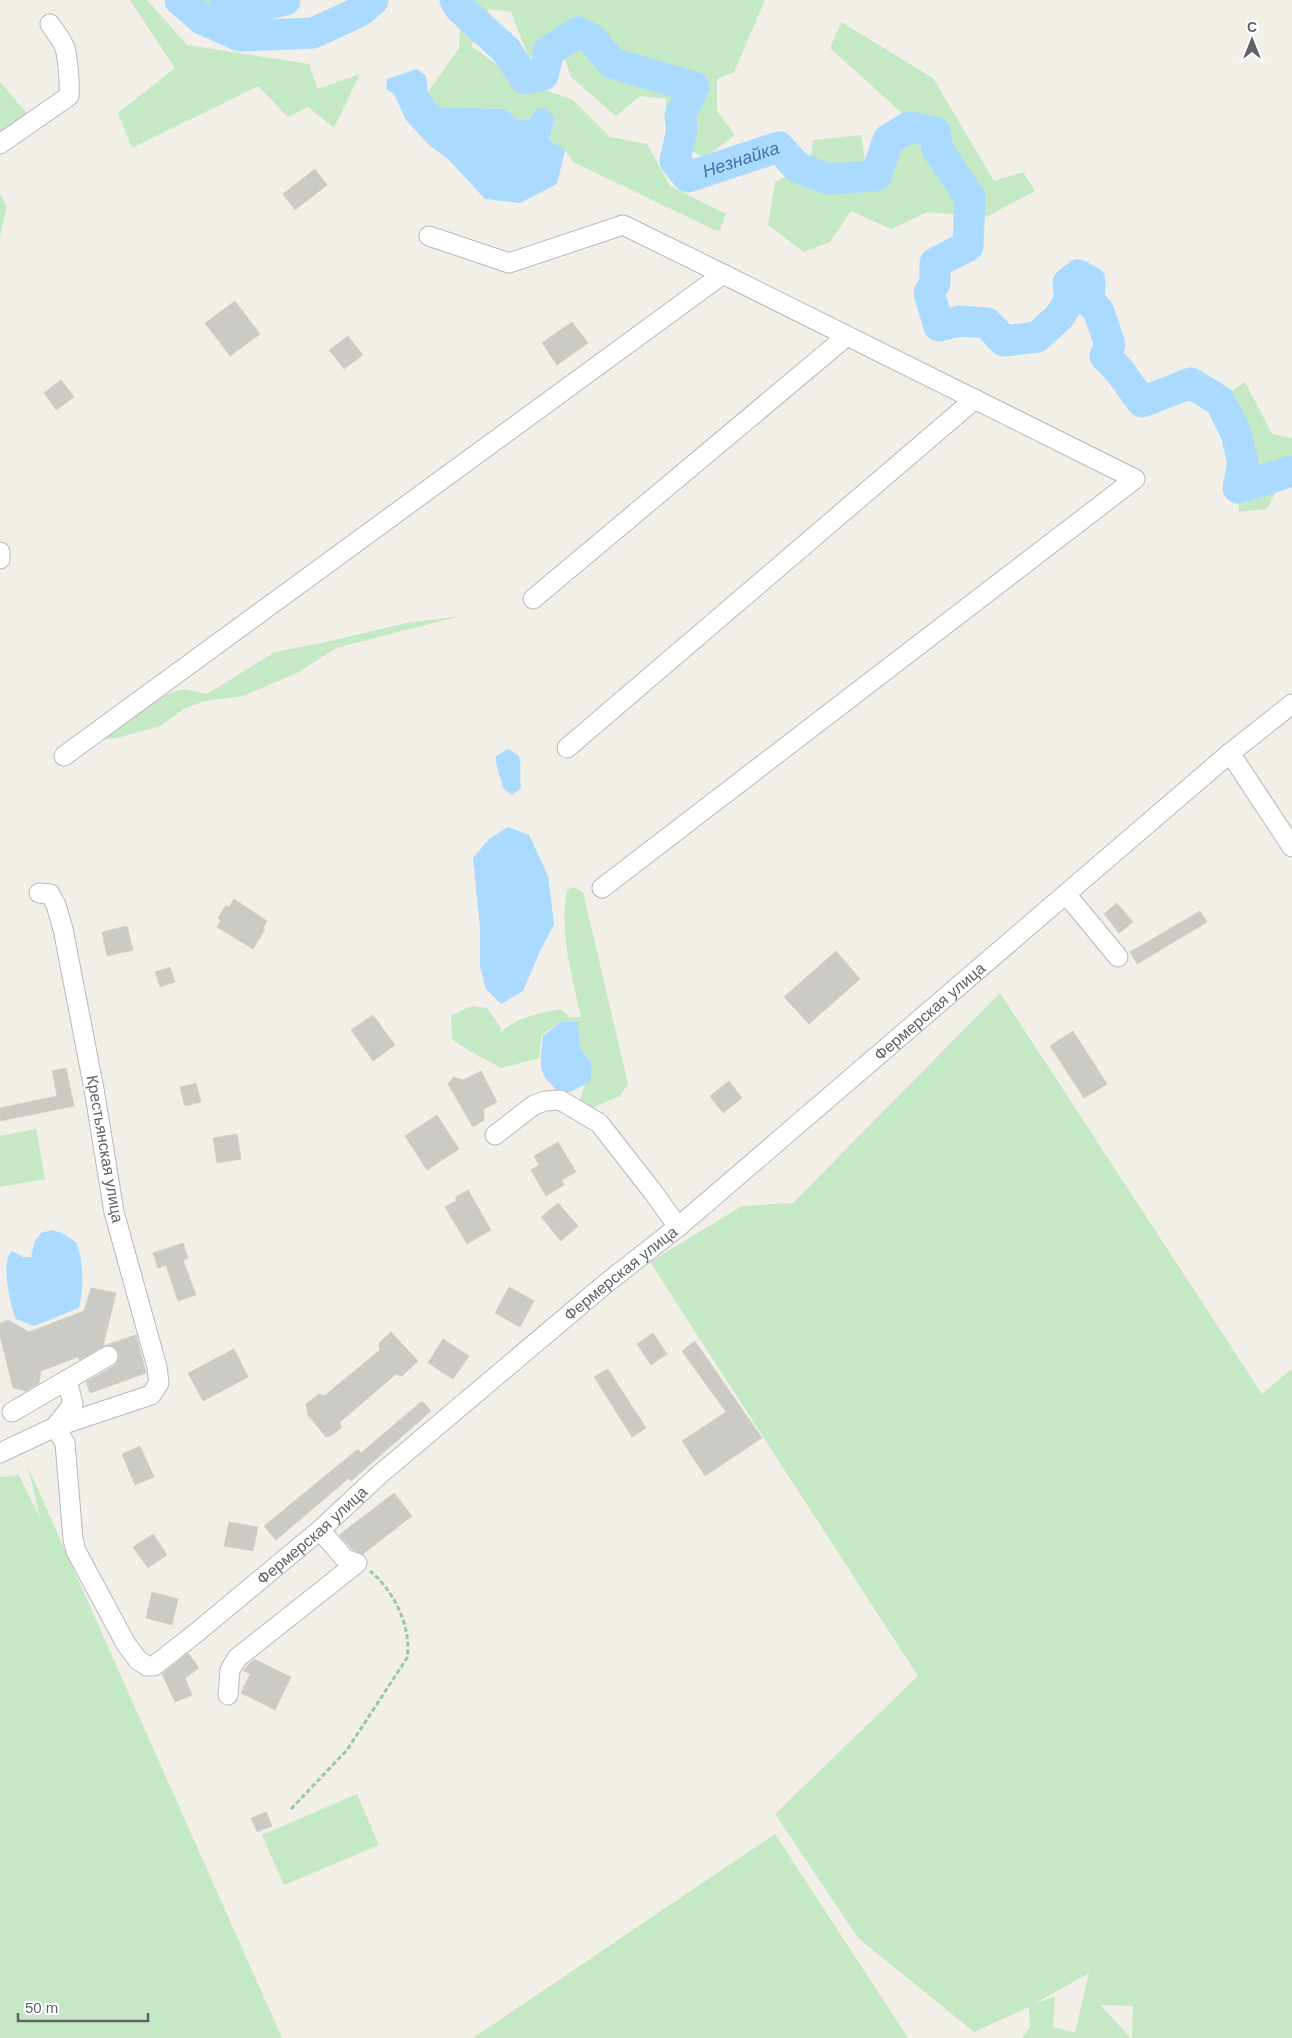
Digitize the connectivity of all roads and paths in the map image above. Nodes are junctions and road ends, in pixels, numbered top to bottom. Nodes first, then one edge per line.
1 (50, 24) dead end
2 (0, 144) edge
3 (429, 236) dead end
4 (723, 274) junction
5 (847, 336) junction
6 (975, 399) junction
7 (0, 552) edge
8 (0, 559) edge
9 (533, 599) dead end
10 (1292, 704) edge
11 (567, 748) dead end
12 (1230, 753) junction
13 (64, 756) dead end
14 (1292, 847) edge
15 (602, 888) dead end
16 (39, 893) dead end
17 (1066, 894) junction
18 (1118, 957) dead end
19 (495, 1135) dead end
20 (678, 1227) junction
21 (108, 1356) dead end
22 (67, 1380) junction
23 (12, 1412) dead end
24 (55, 1428) junction
25 (0, 1453) edge
26 (320, 1530) junction
27 (357, 1563) junction
28 (228, 1695) dead end
29 (291, 1809) dead end

1 - 2 street
3 - 4 street
4 - 5 street
4 - 13 street
5 - 6 street
5 - 9 street
6 - 11 street
6 - 15 street
7 - 8 street
10 - 12 street, Фермерская улица
12 - 14 street
12 - 17 street, Фермерская улица
16 - 24 street, Крестьянская улица
17 - 18 street
17 - 20 street, Фермерская улица
19 - 20 street
20 - 26 street, Фермерская улица
21 - 22 street
22 - 23 street
22 - 24 street
24 - 25 street
24 - 26 street, Фермерская улица
26 - 27 street
27 - 28 street
27 - 29 path

